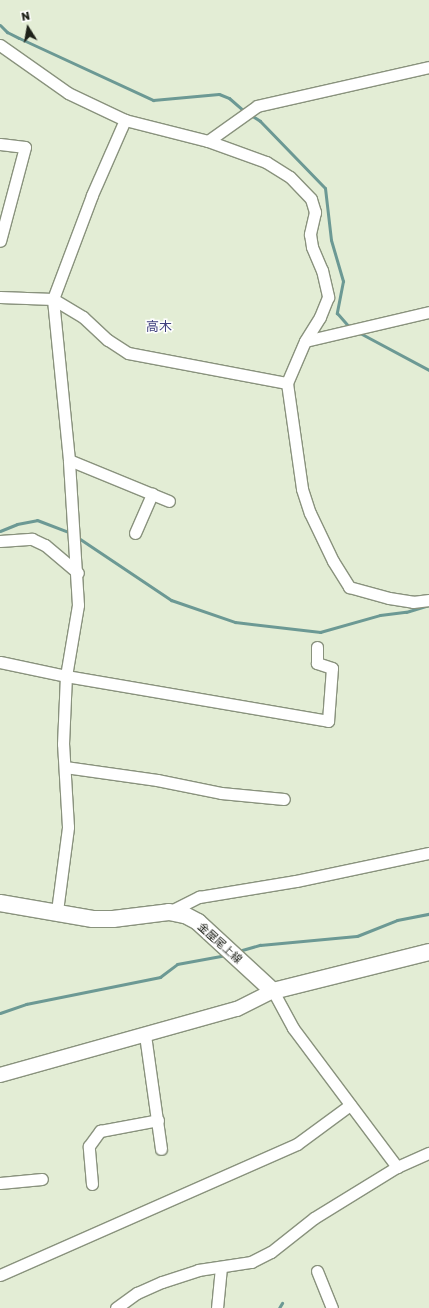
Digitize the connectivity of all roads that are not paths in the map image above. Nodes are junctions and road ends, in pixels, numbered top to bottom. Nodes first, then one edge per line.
1 (0, 45) edge
2 (429, 67) edge
3 (125, 120) junction
4 (208, 141) junction
5 (0, 144) edge
6 (0, 241) edge
7 (0, 297) edge
8 (53, 299) junction
9 (429, 312) edge
10 (305, 341) junction
11 (287, 383) junction
12 (68, 460) junction
13 (152, 494) junction
14 (169, 501) dead end
15 (135, 533) dead end
16 (0, 541) edge
17 (78, 573) junction
18 (429, 600) edge
19 (317, 647) dead end
20 (0, 662) edge
21 (66, 676) junction
22 (65, 767) junction
23 (284, 799) dead end
24 (429, 853) edge
25 (0, 903) edge
26 (57, 911) junction
27 (169, 912) junction
28 (429, 952) edge
29 (273, 991) junction
30 (145, 1034) junction
31 (0, 1075) edge
32 (350, 1105) junction
33 (158, 1120) junction
34 (161, 1149) dead end
35 (429, 1153) edge
36 (397, 1167) junction
37 (42, 1179) dead end
38 (0, 1184) edge
39 (92, 1184) dead end
40 (221, 1267) junction
41 (317, 1271) dead end
42 (0, 1275) edge
43 (116, 1308) edge
44 (217, 1308) edge
45 (332, 1308) edge

1 - 3 street
2 - 4 street
3 - 4 street
3 - 8 street
4 - 10 street
5 - 6 street
7 - 8 street
8 - 11 street
8 - 12 street
9 - 10 street
10 - 11 street
11 - 18 street
12 - 13 street
12 - 17 street
13 - 14 street
13 - 15 street
16 - 17 street
17 - 21 street
19 - 21 street
20 - 21 street
21 - 22 street
22 - 23 street
22 - 26 street
24 - 27 street
25 - 26 main road, 金屋尾上線
26 - 27 main road, 金屋尾上線
27 - 29 main road, 金屋尾上線
28 - 29 main road
29 - 30 street
29 - 32 street
30 - 31 street
30 - 33 street
32 - 36 street
32 - 42 street
33 - 34 street
33 - 39 street
35 - 36 street
36 - 40 street
37 - 38 street
40 - 43 street
40 - 44 street
41 - 45 street

